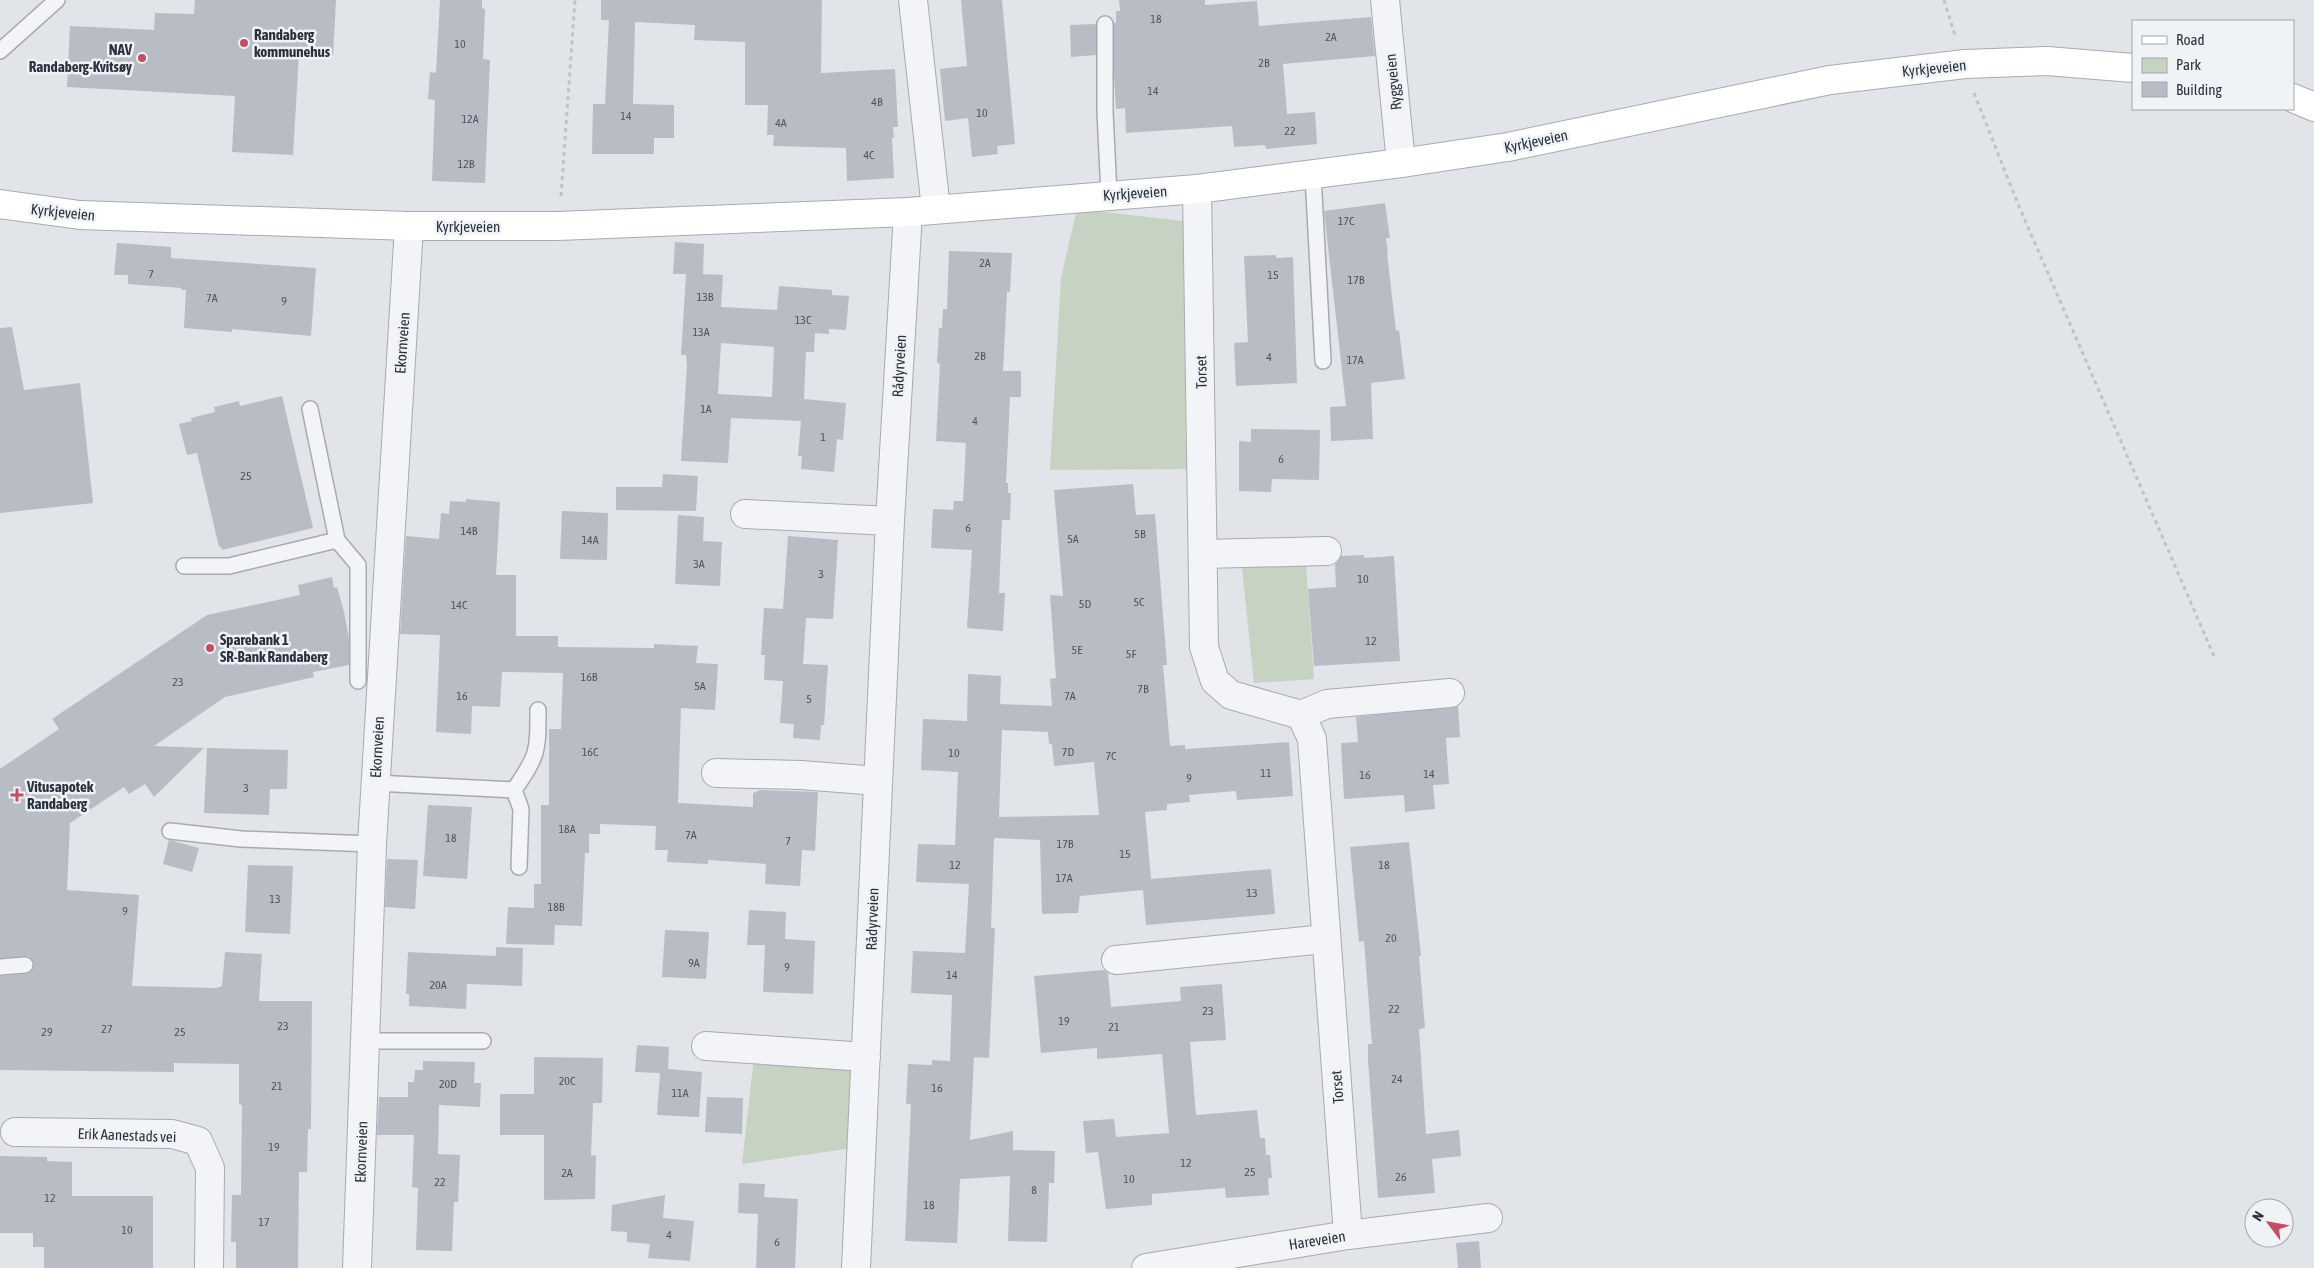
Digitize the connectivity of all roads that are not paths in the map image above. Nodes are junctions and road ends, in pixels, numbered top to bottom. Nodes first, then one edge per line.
1 (56, 0) edge
2 (913, 0) edge
3 (1385, 0) edge
4 (1105, 24) dead end
5 (0, 51) edge
6 (2132, 68) edge
7 (2294, 98) edge
8 (2314, 107) edge
9 (1401, 163) junction
10 (1313, 175) junction
11 (1197, 189) junction
12 (1109, 195) junction
13 (0, 204) edge
14 (936, 208) junction
15 (908, 212) junction
16 (409, 226) junction
17 (1323, 361) dead end
18 (310, 409) dead end
19 (745, 514) dead end
20 (890, 521) junction
21 (337, 540) junction
22 (1327, 551) dead end
23 (1204, 554) junction
24 (184, 566) dead end
25 (358, 680) dead end
26 (1450, 693) dead end
27 (538, 710) dead end
28 (1301, 714) junction
29 (716, 773) dead end
30 (878, 781) junction
31 (375, 783) junction
32 (514, 790) junction
33 (170, 831) dead end
34 (372, 844) junction
35 (519, 867) dead end
36 (1325, 939) junction
37 (1116, 960) dead end
38 (25, 965) dead end
39 (0, 967) edge
40 (366, 1040) junction
41 (483, 1041) dead end
42 (706, 1046) dead end
43 (866, 1057) junction
44 (15, 1132) dead end
45 (1488, 1218) dead end
46 (1348, 1235) junction
47 (209, 1268) edge
48 (357, 1268) edge
49 (856, 1268) edge
50 (1146, 1268) edge

1 - 5 lane
2 - 14 street
3 - 9 street, Ryggveien
4 - 12 lane
6 - 9 street, Kyrkjeveien
7 - 8 street
9 - 10 street, Kyrkjeveien
10 - 11 street, Kyrkjeveien
10 - 17 lane
11 - 12 street, Kyrkjeveien
11 - 23 street, Torset
12 - 14 street, Kyrkjeveien
13 - 16 street, Kyrkjeveien
14 - 15 street, Kyrkjeveien
15 - 16 street, Kyrkjeveien
15 - 20 street, Rådyrveien
16 - 31 street, Ekornveien
18 - 21 lane
19 - 20 street
20 - 30 street, Rådyrveien
21 - 24 lane
21 - 25 lane
22 - 23 street
23 - 28 street, Torset
26 - 28 street
27 - 32 lane
28 - 36 street, Torset
29 - 30 street
30 - 43 street, Rådyrveien
31 - 32 lane
31 - 34 street, Ekornveien
32 - 35 lane
33 - 34 lane
34 - 40 street, Ekornveien
36 - 37 street
36 - 46 street, Torset
38 - 39 lane
40 - 41 lane
40 - 48 street, Ekornveien
42 - 43 street
43 - 49 street, Rådyrveien
44 - 47 street, Erik Aanestads vei
45 - 46 street, Hareveien
46 - 50 street, Hareveien

